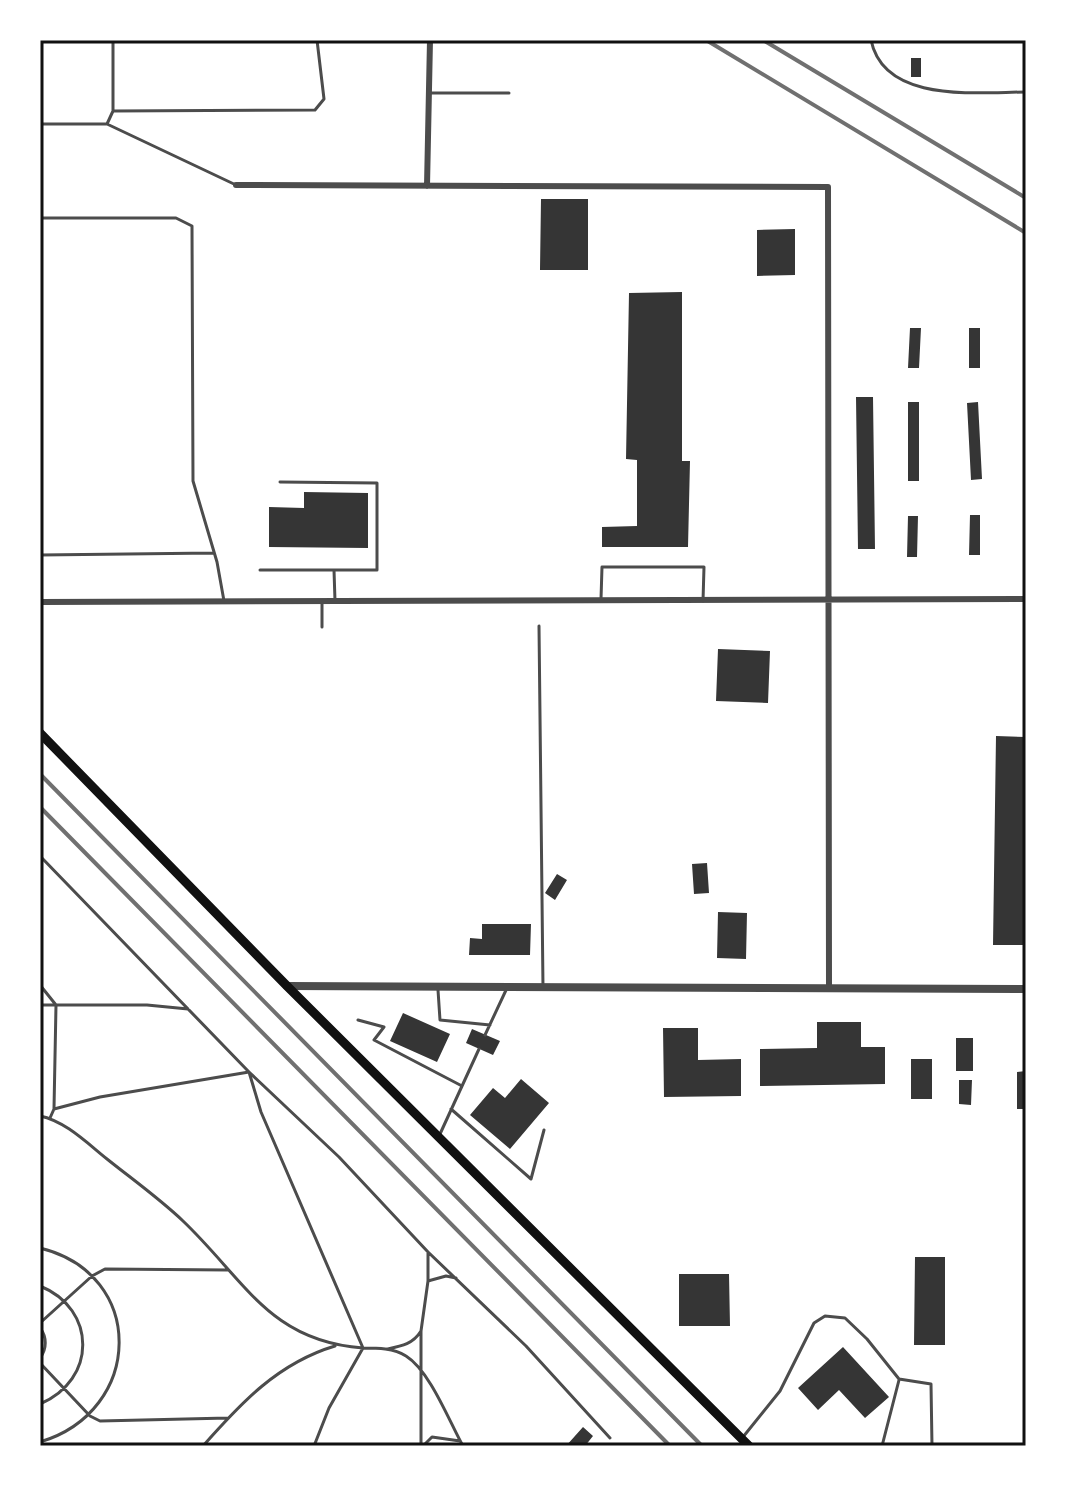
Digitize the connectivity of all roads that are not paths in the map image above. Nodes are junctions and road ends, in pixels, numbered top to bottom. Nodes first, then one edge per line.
1 (113, 40) edge
2 (317, 40) edge
3 (430, 40) edge
4 (871, 40) edge
5 (1026, 92) edge
6 (429, 93) junction
7 (509, 93) dead end
8 (113, 111) junction
9 (40, 124) edge
10 (107, 124) junction
11 (236, 185) joint
12 (427, 186) junction
13 (40, 218) edge
14 (280, 482) dead end
15 (214, 553) junction
16 (40, 555) edge
17 (260, 570) dead end
18 (334, 570) junction
19 (601, 599) junction
20 (1026, 599) edge
21 (829, 600) junction
22 (224, 601) junction
23 (322, 601) junction
24 (335, 601) junction
25 (703, 601) junction
26 (40, 602) edge
27 (539, 626) dead end
28 (322, 627) dead end
29 (40, 733) edge
30 (40, 856) edge
31 (40, 985) edge
32 (287, 986) junction
33 (437, 986) junction
34 (508, 987) junction
35 (543, 987) junction
36 (829, 989) junction
37 (1026, 989) edge
38 (40, 1005) edge
39 (56, 1005) junction
40 (188, 1009) junction
41 (358, 1020) dead end
42 (490, 1025) junction
43 (485, 1035) dead end
44 (479, 1049) dead end
45 (249, 1072) junction
46 (462, 1086) junction
47 (54, 1109) junction
48 (451, 1109) junction
49 (40, 1116) edge
50 (50, 1118) junction
51 (544, 1130) dead end
52 (438, 1137) junction
53 (40, 1248) edge
54 (428, 1252) junction
55 (228, 1270) junction
56 (92, 1276) junction
57 (456, 1279) junction
58 (428, 1281) junction
59 (40, 1286) edge
60 (64, 1301) junction
61 (40, 1326) edge
62 (421, 1331) junction
63 (335, 1346) junction
64 (363, 1348) junction
65 (386, 1349) junction
66 (40, 1360) edge
67 (423, 1373) junction
68 (899, 1379) junction
69 (65, 1388) junction
70 (40, 1404) edge
71 (90, 1416) junction
72 (228, 1418) junction
73 (610, 1438) dead end
74 (460, 1441) junction
75 (40, 1442) edge
76 (745, 1442) edge
77 (203, 1446) edge
78 (314, 1446) edge
79 (422, 1446) edge
80 (463, 1446) edge
81 (882, 1446) edge
82 (932, 1446) edge

1 - 8 lane
2 - 8 lane
3 - 6 street
4 - 5 lane
6 - 7 lane
6 - 12 street
8 - 10 lane
9 - 10 lane
10 - 11 lane
11 - 12 street
12 - 21 street
13 - 15 lane
14 - 18 lane
15 - 16 lane
15 - 22 lane
17 - 18 lane
18 - 24 lane
19 - 24 street
19 - 25 street
19 - 25 lane
20 - 21 street
21 - 25 street
21 - 36 street
22 - 23 street
22 - 26 street
23 - 24 street
23 - 28 lane
27 - 35 lane
29 - 32 main road
30 - 40 lane
31 - 39 lane
32 - 33 street
32 - 52 main road
33 - 34 street
33 - 42 lane
34 - 35 street
34 - 42 lane
35 - 36 street
36 - 37 street
38 - 39 lane
39 - 40 lane
39 - 47 lane
40 - 45 lane
41 - 46 lane
42 - 43 lane
44 - 46 lane
45 - 47 lane
45 - 54 lane
45 - 64 lane
46 - 48 lane
47 - 50 lane
48 - 51 lane
48 - 52 lane
49 - 50 lane
50 - 55 lane
52 - 76 main road
53 - 56 lane
54 - 57 lane
54 - 58 lane
55 - 56 lane
55 - 63 lane
56 - 60 lane
56 - 71 lane
57 - 58 lane
57 - 73 lane
58 - 62 lane
59 - 60 lane
60 - 61 lane
60 - 69 lane
61 - 66 lane
62 - 65 lane
62 - 67 lane
63 - 64 lane
63 - 72 lane
64 - 65 lane
64 - 78 lane
65 - 67 lane
66 - 69 lane
67 - 74 lane
67 - 79 lane
68 - 76 lane
68 - 81 lane
68 - 82 lane
69 - 70 lane
69 - 71 lane
71 - 72 lane
71 - 75 lane
72 - 77 lane
74 - 79 lane
74 - 80 lane

